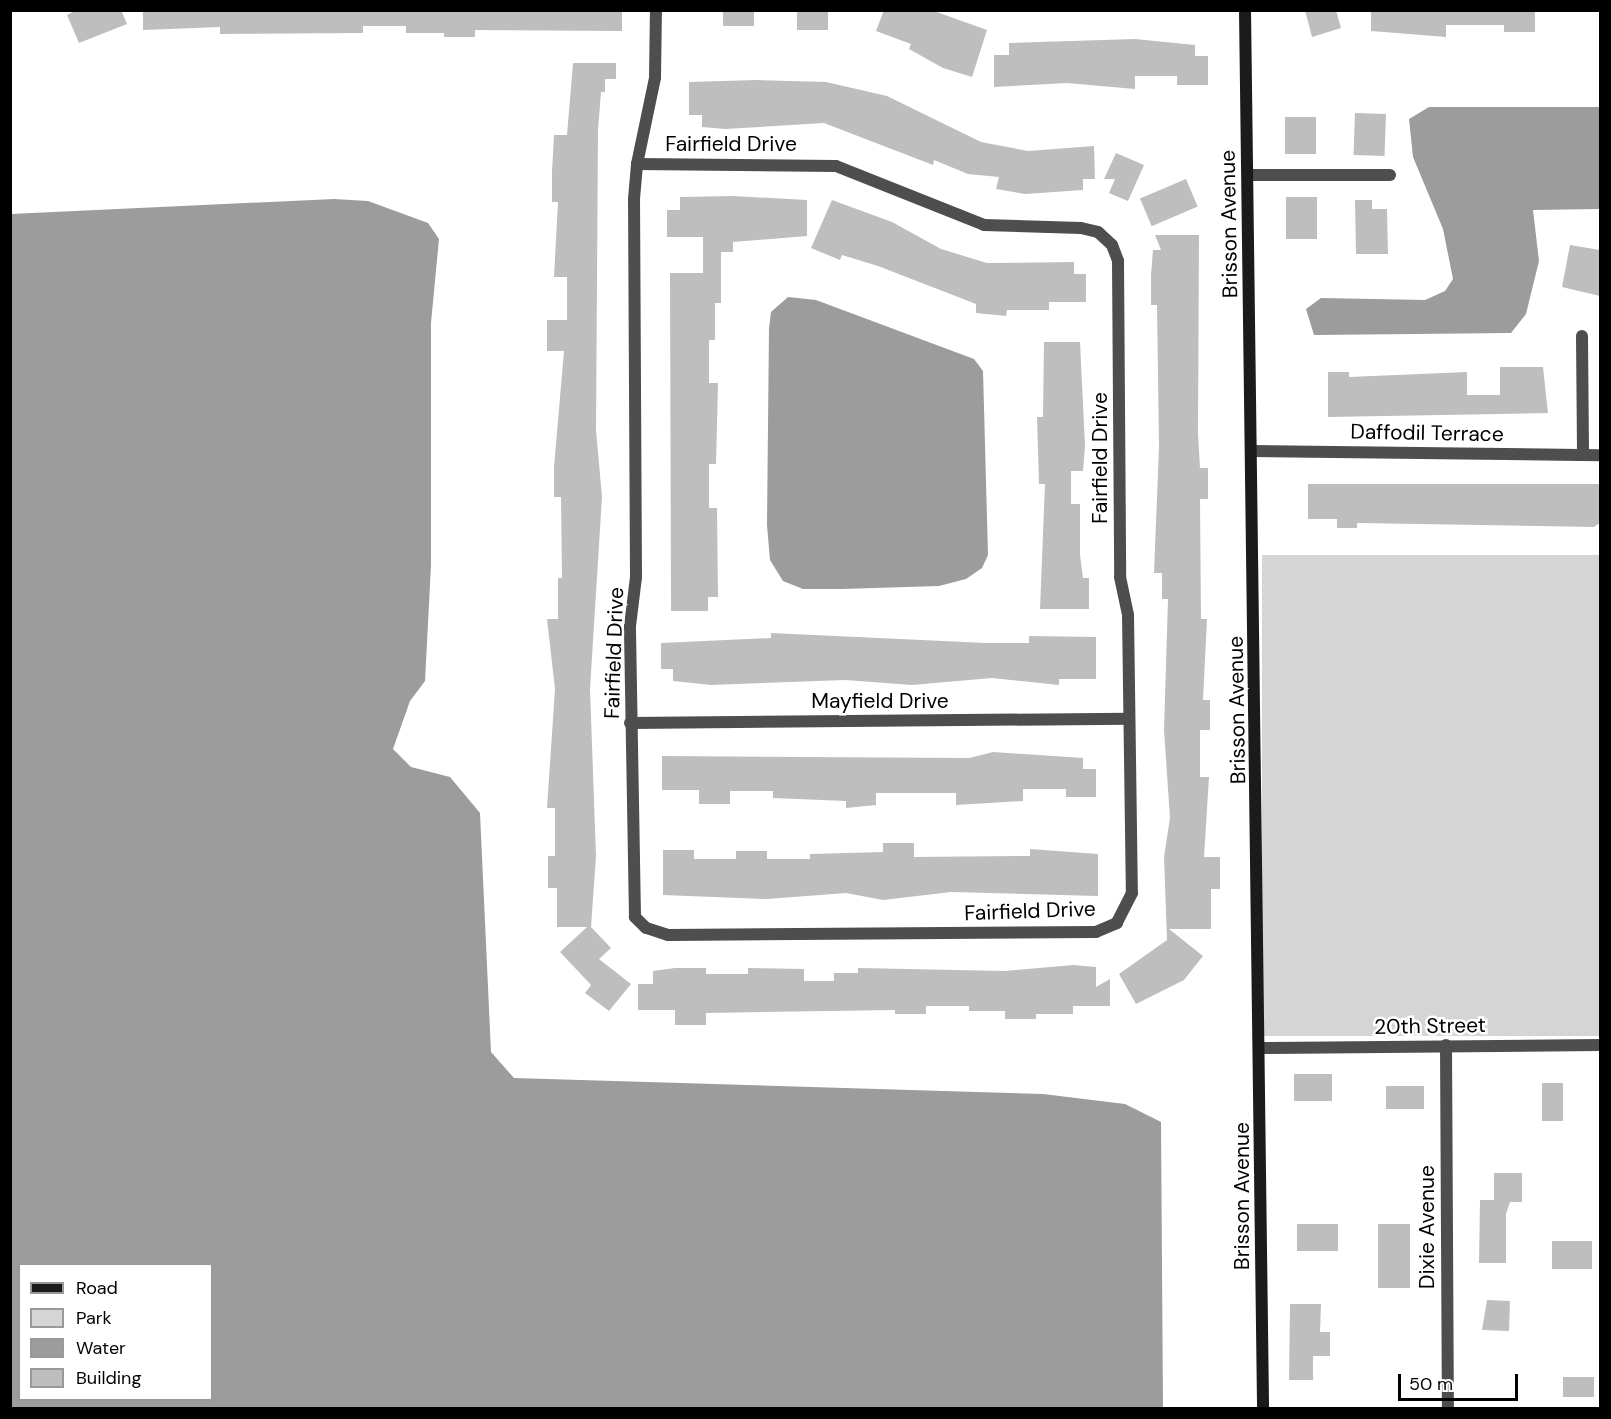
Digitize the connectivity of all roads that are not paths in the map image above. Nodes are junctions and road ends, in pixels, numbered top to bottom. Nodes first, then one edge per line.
1 (656, 10) edge
2 (1245, 10) edge
3 (637, 164) junction
4 (1248, 175) junction
5 (1390, 176) dead end
6 (1582, 336) dead end
7 (1253, 451) junction
8 (1583, 455) junction
9 (1600, 455) edge
10 (1129, 719) junction
11 (630, 723) junction
12 (1446, 1045) junction
13 (1600, 1046) edge
14 (1260, 1048) junction
15 (1263, 1408) edge
16 (1448, 1408) edge

1 - 3 street, Fairfield Drive
2 - 4 street, Brisson Avenue
3 - 10 street, Fairfield Drive
3 - 11 street, Fairfield Drive
4 - 5 street
4 - 7 street, Brisson Avenue
6 - 8 street
7 - 8 street, Daffodil Terrace
7 - 14 street, Brisson Avenue
8 - 9 street, Daffodil Terrace
10 - 11 street, Mayfield Drive
10 - 11 street, Fairfield Drive
12 - 13 street, 20th Street
12 - 14 street, 20th Street
12 - 16 street, Dixie Avenue
14 - 15 street, Brisson Avenue

